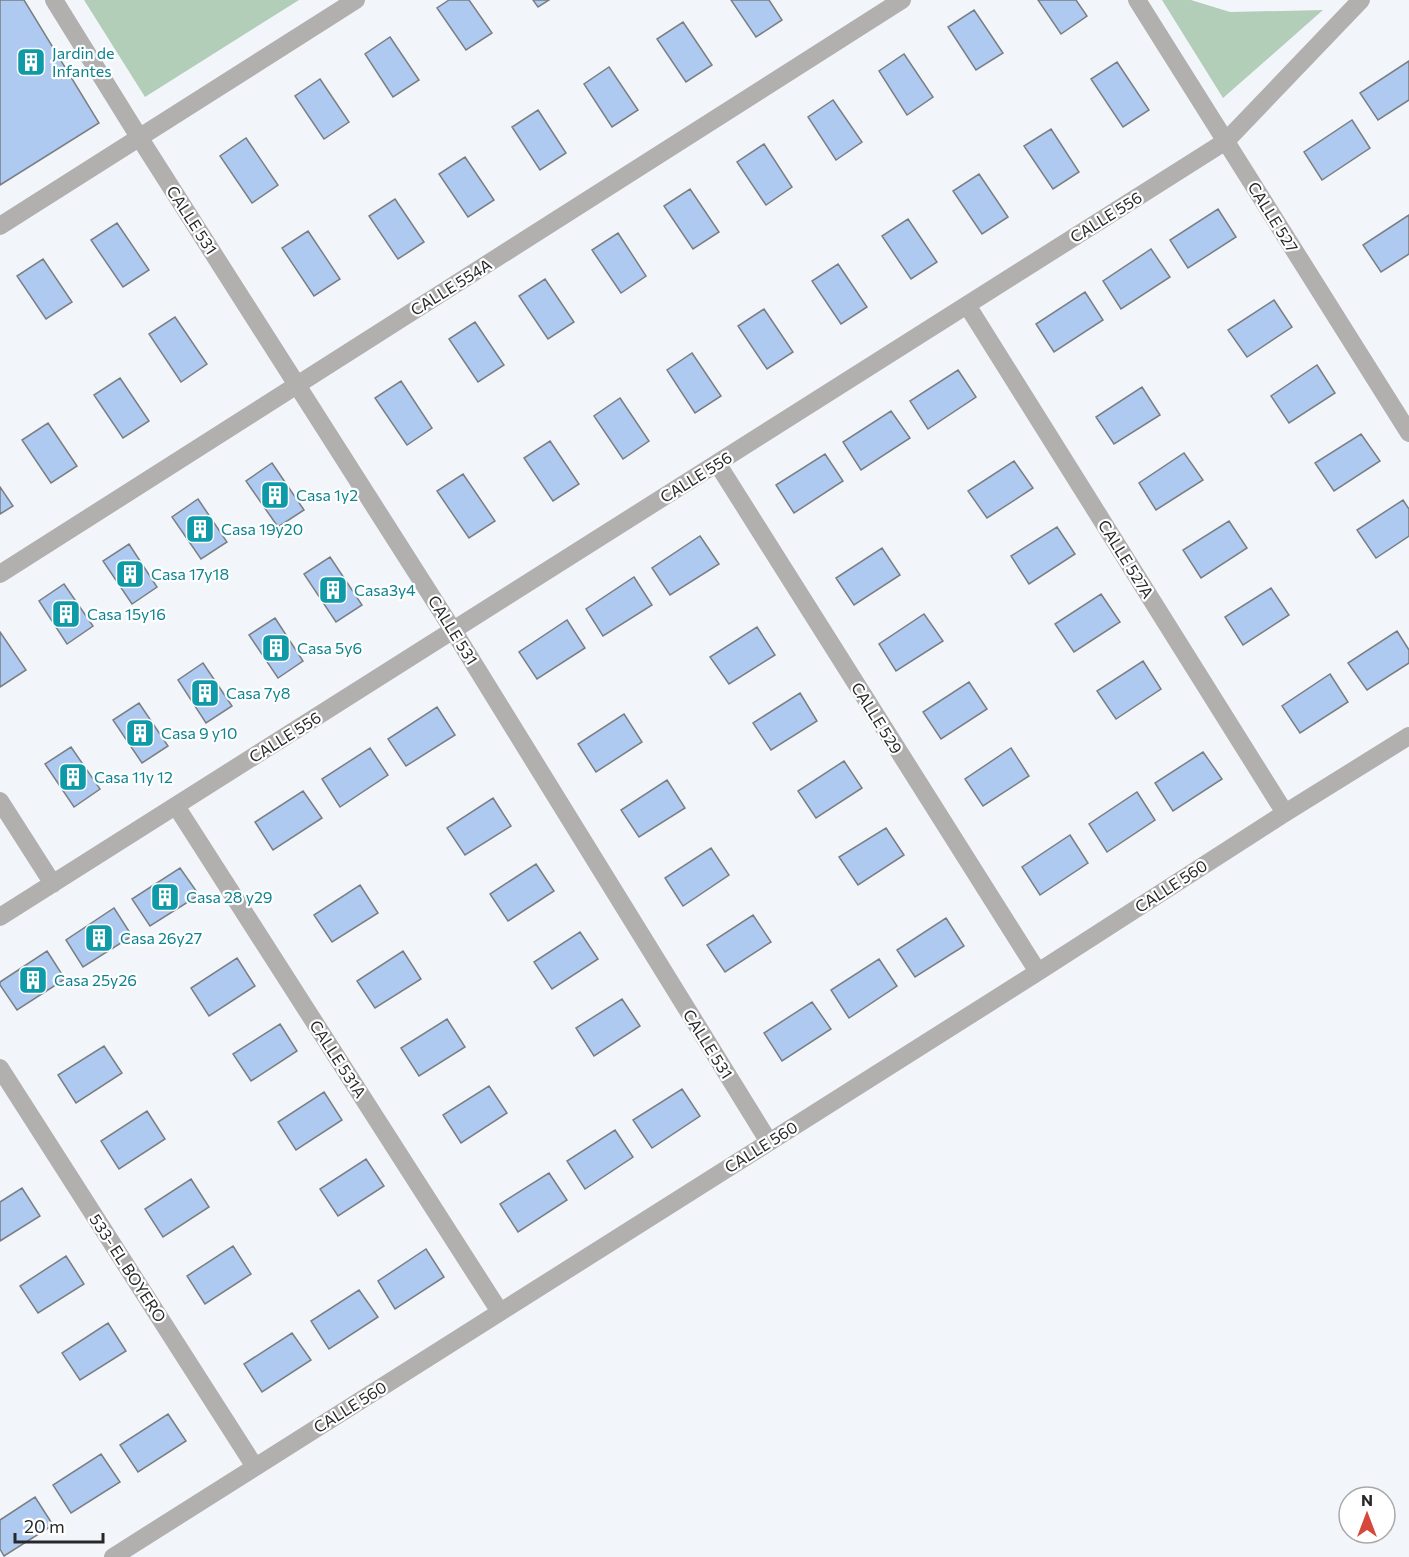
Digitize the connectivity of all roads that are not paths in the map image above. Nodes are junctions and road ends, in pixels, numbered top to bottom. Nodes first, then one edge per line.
1 (54, 0) edge
2 (356, 0) edge
3 (902, 0) edge
4 (1137, 0) edge
5 (1361, 0) edge
6 (139, 138) junction
7 (1226, 141) junction
8 (0, 226) edge
9 (967, 305) junction
10 (298, 384) junction
11 (1409, 433) edge
12 (717, 464) junction
13 (0, 574) edge
14 (453, 630) junction
15 (1409, 736) edge
16 (0, 801) edge
17 (176, 806) junction
18 (1285, 813) junction
19 (53, 884) junction
20 (0, 917) edge
21 (1038, 972) junction
22 (0, 1068) edge
23 (768, 1142) junction
24 (500, 1312) junction
25 (255, 1467) junction
26 (113, 1557) edge

1 - 6 street, CALLE 531
2 - 6 street
3 - 10 street, CALLE 554A
4 - 7 street, CALLE 527
5 - 7 street, CALLE 556
6 - 8 street
6 - 10 street, CALLE 531
7 - 9 street, CALLE 556
7 - 11 street, CALLE 527
9 - 12 street, CALLE 556
9 - 18 street, CALLE 527A
10 - 13 street, CALLE 554A
10 - 14 street, CALLE 531
12 - 14 street, CALLE 556
12 - 21 street, CALLE 529
14 - 17 street, CALLE 556
14 - 23 street, CALLE 531
15 - 18 street, CALLE 560
16 - 19 street
17 - 19 street, CALLE 556
17 - 24 street, CALLE 531A
18 - 21 street, CALLE 560
19 - 20 street, CALLE 556
21 - 23 street, CALLE 560
22 - 25 street, 533- EL BOYERO
23 - 24 street, CALLE 560
24 - 25 street, CALLE 560
25 - 26 street, CALLE 560

